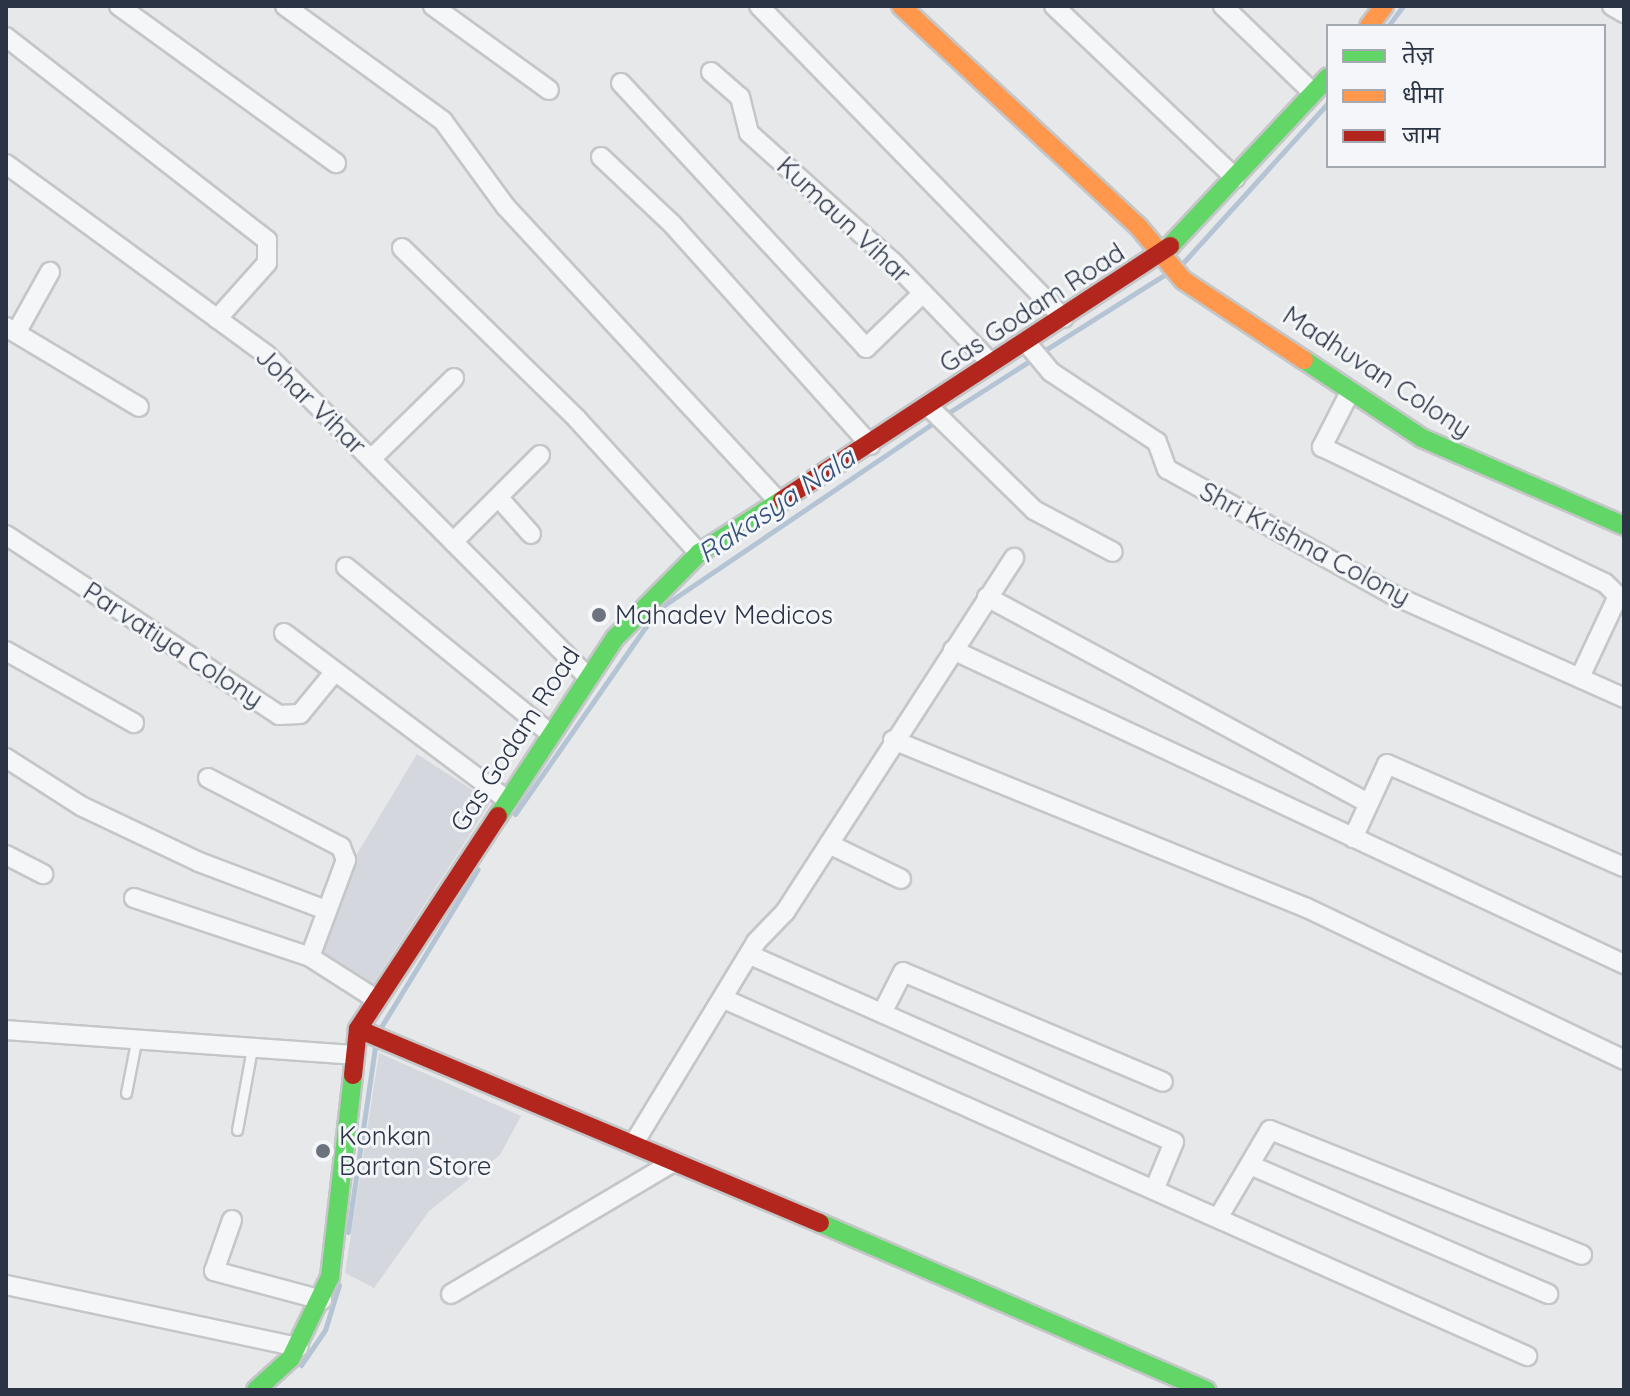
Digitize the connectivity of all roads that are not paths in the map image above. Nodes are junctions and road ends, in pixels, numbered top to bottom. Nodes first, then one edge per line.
1 (119, 6) edge
2 (285, 6) edge
3 (433, 6) edge
4 (759, 6) edge
5 (901, 6) edge
6 (1054, 6) edge
7 (1223, 6) edge
8 (1384, 6) edge
9 (1612, 6) edge
10 (1624, 13) edge
11 (1370, 24) edge
12 (6, 37) edge
13 (711, 72) dead end
14 (1326, 79) edge
15 (621, 83) dead end
16 (549, 90) dead end
17 (1313, 93) junction
18 (601, 157) dead end
19 (336, 163) dead end
20 (6, 164) edge
21 (1235, 178) junction
22 (402, 248) dead end
23 (1171, 266) junction
24 (50, 272) dead end
25 (923, 293) junction
26 (1064, 318) junction
27 (217, 319) junction
28 (11, 330) edge
29 (1034, 352) junction
30 (991, 363) junction
31 (454, 378) dead end
32 (1350, 392) junction
33 (139, 407) dead end
34 (937, 415) junction
35 (870, 445) junction
36 (540, 455) dead end
37 (371, 459) junction
38 (499, 498) junction
39 (780, 503) junction
40 (1624, 526) edge
41 (531, 534) dead end
42 (6, 535) edge
43 (453, 542) junction
44 (1113, 552) dead end
45 (699, 553) junction
46 (1014, 558) dead end
47 (346, 567) dead end
48 (987, 597) junction
49 (284, 633) dead end
50 (953, 650) junction
51 (6, 651) edge
52 (332, 675) junction
53 (586, 675) junction
54 (1580, 677) junction
55 (1624, 698) edge
56 (134, 723) dead end
57 (551, 734) junction
58 (893, 740) junction
59 (6, 758) edge
60 (208, 778) dead end
61 (507, 800) junction
62 (1368, 803) junction
63 (1353, 838) junction
64 (829, 844) junction
65 (6, 855) edge
66 (1624, 867) edge
67 (43, 874) dead end
68 (901, 879) dead end
69 (134, 898) dead end
70 (326, 910) junction
71 (750, 955) junction
72 (310, 957) junction
73 (1624, 964) edge
74 (374, 998) junction
75 (724, 999) junction
76 (882, 1013) junction
77 (6, 1030) edge
78 (373, 1032) junction
79 (136, 1042) junction
80 (252, 1048) junction
81 (351, 1055) junction
82 (1624, 1060) edge
83 (1163, 1082) dead end
84 (126, 1093) dead end
85 (237, 1130) dead end
86 (634, 1143) junction
87 (673, 1162) junction
88 (1250, 1165) junction
89 (1154, 1190) junction
90 (1218, 1218) junction
91 (232, 1220) dead end
92 (1582, 1255) dead end
93 (6, 1285) edge
94 (451, 1294) dead end
95 (1548, 1294) dead end
96 (322, 1300) junction
97 (298, 1347) junction
98 (1527, 1356) dead end
99 (256, 1390) edge
100 (1206, 1390) edge

1 - 19 street
2 - 39 street
3 - 16 street
4 - 26 street
5 - 23 main road, Madhuvan Colony
6 - 21 street
7 - 17 street
8 - 11 main road
9 - 10 street
12 - 27 street
13 - 25 street, Kumaun Vihar
14 - 17 main road, Gas Godam Road
15 - 25 street
17 - 21 main road, Gas Godam Road
18 - 35 street
20 - 27 street, Johar Vihar
21 - 23 main road, Gas Godam Road
22 - 45 street
23 - 26 main road, Gas Godam Road
23 - 32 main road, Madhuvan Colony
24 - 28 street
25 - 30 street, Kumaun Vihar
26 - 29 main road, Gas Godam Road
27 - 37 street, Johar Vihar
28 - 33 street
29 - 30 main road, Gas Godam Road
29 - 54 street, Shri Krishna Colony
30 - 34 main road, Gas Godam Road
31 - 37 street
32 - 40 main road, Madhuvan Colony
32 - 54 street
34 - 35 main road, Gas Godam Road
34 - 44 street
35 - 39 main road, Gas Godam Road
36 - 38 street
37 - 43 street, Johar Vihar
38 - 41 street
38 - 43 street
39 - 45 main road, Gas Godam Road
42 - 52 street, Parvatiya Colony
43 - 53 street, Johar Vihar
45 - 53 main road, Gas Godam Road
46 - 48 street
47 - 57 street
48 - 50 street
48 - 62 street
49 - 52 street
50 - 58 street
50 - 63 street
51 - 56 street
52 - 61 street
53 - 57 main road, Gas Godam Road
54 - 55 street, Shri Krishna Colony
57 - 61 main road, Gas Godam Road
58 - 64 street
58 - 82 street
59 - 70 street
60 - 70 street
61 - 74 main road, Gas Godam Road
62 - 63 street
62 - 66 street
63 - 73 street
64 - 68 street
64 - 71 street
65 - 67 street
69 - 72 street
70 - 72 street
71 - 75 street
71 - 76 street
72 - 74 street
74 - 78 main road, Gas Godam Road
75 - 86 street
75 - 89 street
76 - 83 street
76 - 89 street
77 - 79 street
78 - 81 main road, Gas Godam Road
78 - 86 main road
79 - 80 street
79 - 84 lane
80 - 81 street
80 - 85 lane
81 - 96 main road, Gas Godam Road
86 - 87 main road
87 - 94 street
87 - 100 main road
88 - 90 street
88 - 92 street
88 - 95 street
89 - 90 street
90 - 98 street
91 - 96 street
93 - 97 street
96 - 97 main road, Gas Godam Road
97 - 99 main road, Gas Godam Road

